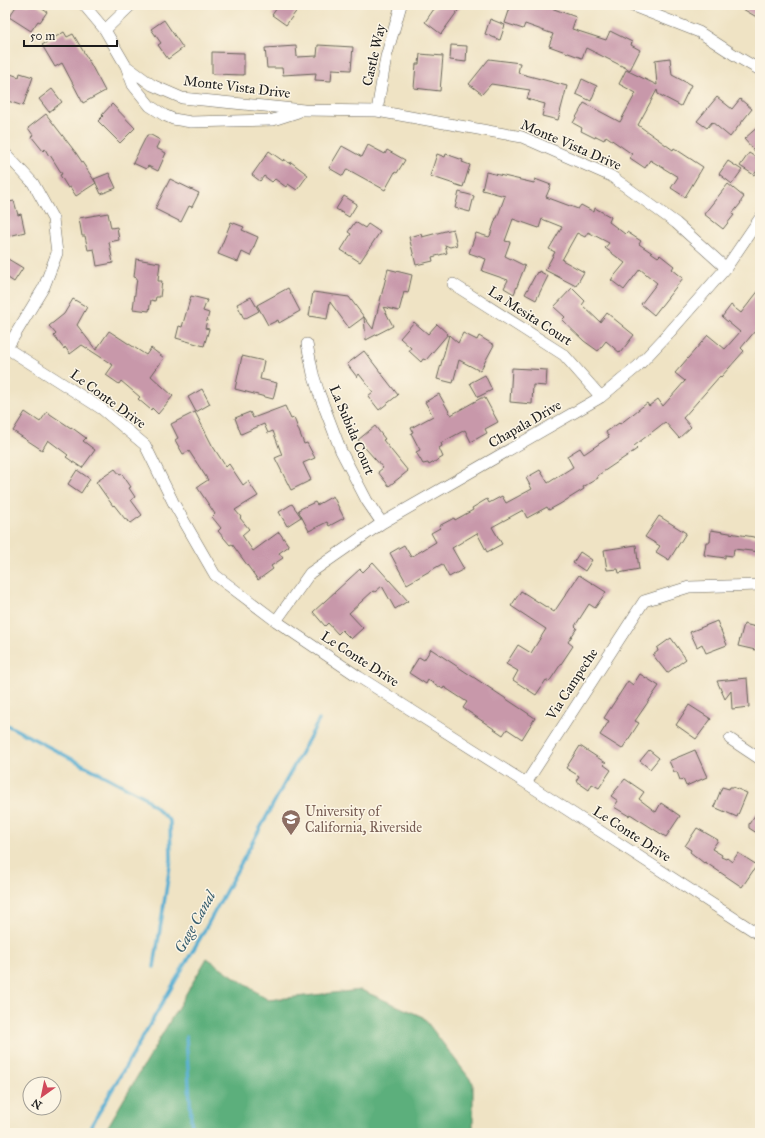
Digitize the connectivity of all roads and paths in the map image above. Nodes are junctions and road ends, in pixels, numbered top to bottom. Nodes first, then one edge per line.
1 (84, 5) edge
2 (131, 5) edge
3 (401, 5) edge
4 (630, 5) edge
5 (105, 30) junction
6 (126, 66) junction
7 (760, 70) edge
8 (304, 110) junction
9 (377, 111) junction
10 (5, 153) edge
11 (760, 218) edge
12 (726, 268) junction
13 (453, 284) dead end
14 (307, 344) dead end
15 (6, 348) edge
16 (601, 397) junction
17 (382, 523) junction
18 (760, 585) edge
19 (276, 621) junction
20 (730, 739) dead end
21 (760, 759) edge
22 (526, 783) junction
23 (760, 935) edge

1 - 5 street, Monte Vista Drive
2 - 5 street
3 - 9 street, Castle Way
4 - 7 street
5 - 6 street, Monte Vista Drive
6 - 8 street, Monte Vista Drive
6 - 8 street, Monte Vista Drive
8 - 9 street, Monte Vista Drive
9 - 12 street, Monte Vista Drive
10 - 15 street
11 - 12 street, Chapala Drive
12 - 16 street, Chapala Drive
13 - 16 street, La Mesita Court
14 - 17 street, La Subida Court
15 - 19 street, Le Conte Drive
16 - 17 street, Chapala Drive
17 - 19 street, Chapala Drive
18 - 22 street, Via Campeche
19 - 22 street, Le Conte Drive
20 - 21 street
22 - 23 street, Le Conte Drive

